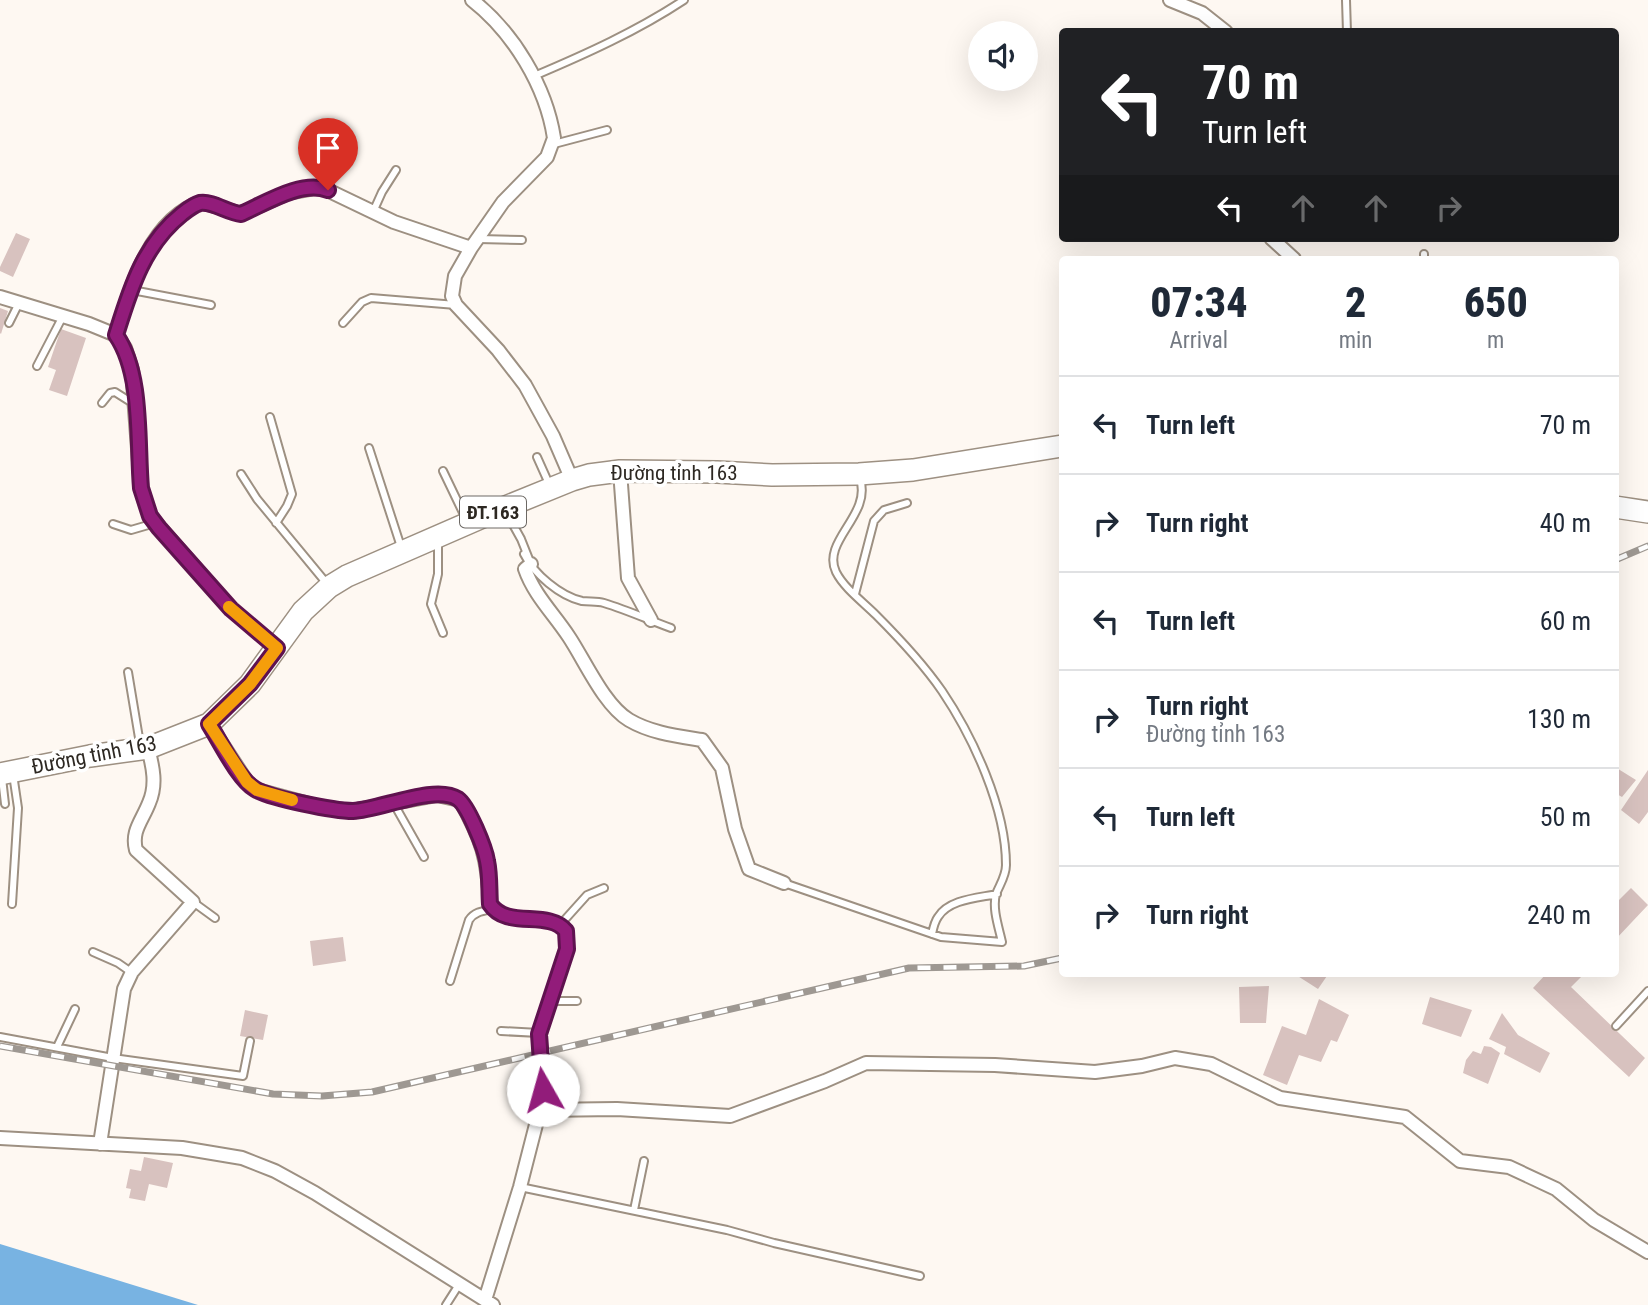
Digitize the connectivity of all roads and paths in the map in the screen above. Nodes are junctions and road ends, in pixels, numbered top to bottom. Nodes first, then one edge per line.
1 (472, 0) edge
2 (684, 0) edge
3 (1170, 0) edge
4 (1346, 0) edge
5 (1221, 28) edge
6 (1347, 28) edge
7 (534, 76) junction
8 (607, 130) dead end
9 (554, 144) junction
10 (396, 170) dead end
11 (373, 212) junction
12 (522, 240) dead end
13 (1275, 242) edge
14 (474, 244) junction
15 (1291, 256) edge
16 (130, 289) junction
17 (0, 297) edge
18 (19, 303) junction
19 (211, 305) dead end
20 (456, 305) junction
21 (63, 316) junction
22 (9, 323) dead end
23 (342, 323) dead end
24 (116, 335) junction
25 (37, 366) dead end
26 (102, 403) dead end
27 (135, 405) junction
28 (270, 417) dead end
29 (1059, 446) edge
30 (369, 448) dead end
31 (537, 457) dead end
32 (443, 471) dead end
33 (620, 471) junction
34 (242, 474) dead end
35 (859, 474) junction
36 (572, 480) junction
37 (551, 488) junction
38 (907, 503) dead end
39 (503, 508) junction
40 (1619, 508) edge
41 (1648, 512) edge
42 (155, 523) junction
43 (276, 523) junction
44 (467, 523) junction
45 (113, 524) dead end
46 (438, 536) junction
47 (403, 551) junction
48 (531, 564) junction
49 (329, 587) junction
50 (855, 594) junction
51 (651, 620) junction
52 (671, 628) dead end
53 (443, 633) dead end
54 (277, 648) junction
55 (128, 672) dead end
56 (209, 724) junction
57 (145, 749) junction
58 (5, 773) edge
59 (394, 803) junction
60 (5, 804) dead end
61 (425, 857) dead end
62 (783, 883) joint
63 (604, 888) dead end
64 (996, 894) junction
65 (193, 902) junction
66 (12, 904) dead end
67 (494, 909) junction
68 (215, 918) dead end
69 (560, 925) junction
70 (932, 934) junction
71 (93, 952) dead end
72 (132, 972) junction
73 (450, 981) dead end
74 (1648, 991) edge
75 (549, 1001) junction
76 (577, 1001) dead end
77 (75, 1009) dead end
78 (1616, 1026) dead end
79 (501, 1031) dead end
80 (539, 1034) junction
81 (0, 1037) edge
82 (250, 1041) dead end
83 (57, 1046) junction
84 (113, 1058) junction
85 (540, 1110) junction
86 (0, 1138) edge
87 (100, 1144) junction
88 (644, 1161) dead end
89 (520, 1187) junction
90 (634, 1210) junction
91 (1648, 1252) edge
92 (920, 1276) dead end
93 (460, 1283) junction
94 (489, 1303) edge
95 (446, 1305) edge

1 - 7 street
2 - 7 lane
3 - 5 street
4 - 6 lane
7 - 9 street
8 - 9 lane
9 - 14 street
10 - 11 lane
11 - 14 street
11 - 16 street
12 - 14 lane
13 - 15 street
14 - 20 street
16 - 19 lane
16 - 24 street
17 - 18 street
18 - 21 street
18 - 22 lane
20 - 23 lane
20 - 36 street
21 - 24 street
21 - 25 lane
24 - 27 street
26 - 27 lane
27 - 42 street
28 - 43 lane
29 - 35 main road, Đường tỉnh 163 / ĐT.163
30 - 47 lane
31 - 37 lane
32 - 44 lane
33 - 35 main road, Đường tỉnh 163 / ĐT.163
33 - 36 main road, Đường tỉnh 163 / ĐT.163
33 - 51 street
34 - 43 lane
35 - 50 lane
36 - 37 main road, Đường tỉnh 163 / ĐT.163
37 - 39 main road, Đường tỉnh 163 / ĐT.163
38 - 50 lane
39 - 44 main road, Đường tỉnh 163 / ĐT.163
39 - 48 lane
40 - 41 main road
42 - 45 lane
42 - 54 street
43 - 49 lane
44 - 46 main road, Đường tỉnh 163 / ĐT.163
46 - 47 main road, Đường tỉnh 163 / ĐT.163
46 - 53 lane
47 - 49 main road, Đường tỉnh 163 / ĐT.163
48 - 51 lane
48 - 62 street
49 - 54 main road, Đường tỉnh 163 / ĐT.163
50 - 64 lane
51 - 52 lane
54 - 56 main road, Đường tỉnh 163 / ĐT.163
55 - 57 lane
56 - 57 main road, Đường tỉnh 163 / ĐT.163
56 - 59 street
57 - 58 main road, Đường tỉnh 163 / ĐT.163
57 - 65 street
58 - 60 lane
58 - 66 lane
59 - 61 lane
59 - 67 street
62 - 70 lane
63 - 69 lane
64 - 70 lane
64 - 70 lane
65 - 68 lane
65 - 72 street
67 - 69 street
67 - 73 lane
69 - 75 street
71 - 72 lane
72 - 84 street
74 - 78 lane
75 - 76 lane
75 - 80 street
77 - 83 lane
79 - 80 lane
80 - 85 street
81 - 83 lane
82 - 84 lane
83 - 84 lane
84 - 87 street
85 - 89 street
85 - 91 street
86 - 87 street
87 - 93 street
88 - 90 lane
89 - 90 lane
89 - 94 street
90 - 92 lane
93 - 94 street
93 - 95 lane

